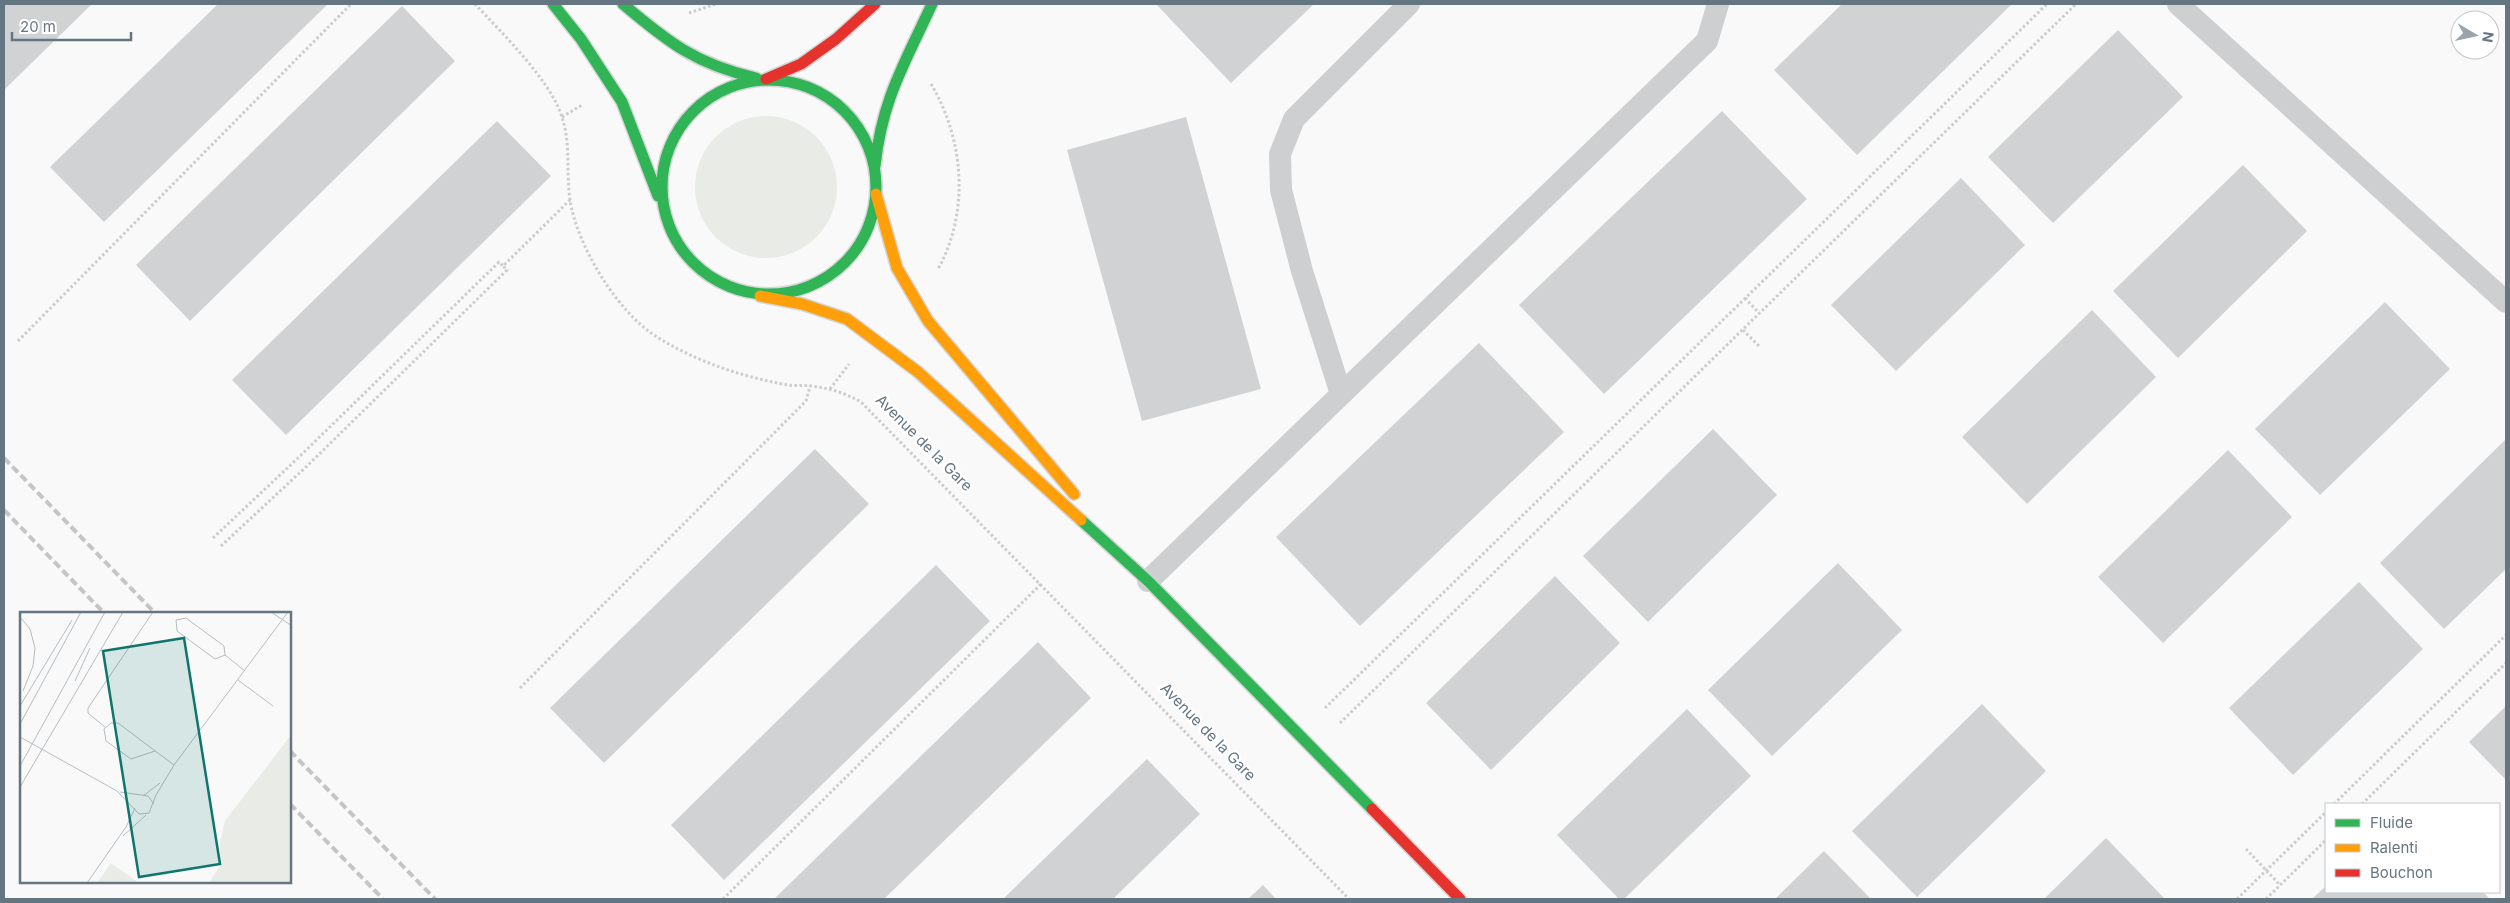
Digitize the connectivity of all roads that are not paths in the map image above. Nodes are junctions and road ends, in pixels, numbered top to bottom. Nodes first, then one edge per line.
1 (553, 4) edge
2 (624, 4) edge
3 (875, 4) edge
4 (932, 4) edge
5 (1409, 4) edge
6 (1718, 4) edge
7 (2178, 4) edge
8 (763, 79) junction
9 (874, 178) junction
10 (671, 227) junction
11 (760, 296) junction
12 (2506, 302) edge
13 (1341, 394) junction
14 (1148, 581) junction
15 (1460, 899) edge

1 - 10 street
2 - 8 street
3 - 8 street
4 - 9 street
5 - 13 lane
6 - 13 lane
7 - 12 lane
8 - 9 street
8 - 10 street
9 - 11 street
9 - 14 street
10 - 11 street
11 - 14 street
13 - 14 lane
14 - 15 street

